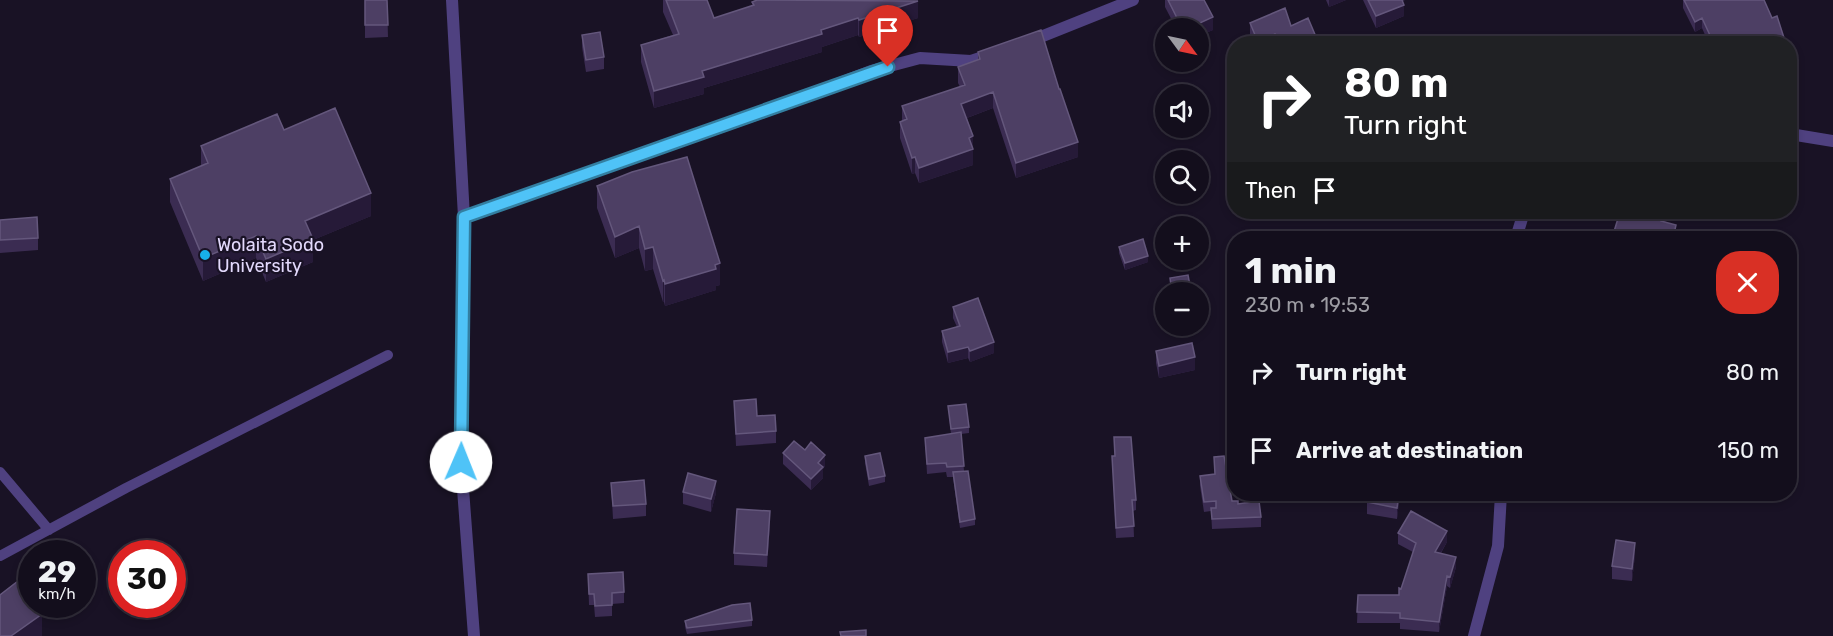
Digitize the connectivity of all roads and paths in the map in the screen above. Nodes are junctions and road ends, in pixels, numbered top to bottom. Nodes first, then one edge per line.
1 (452, 0) edge
2 (1133, 0) edge
3 (1019, 46) edge
4 (1000, 52) edge
5 (1797, 135) edge
6 (1833, 141) edge
7 (464, 217) junction
8 (388, 355) dead end
9 (0, 472) edge
10 (1501, 501) edge
11 (49, 530) junction
12 (0, 556) edge
13 (474, 636) edge
14 (1474, 636) edge

1 - 7 street
2 - 3 street
4 - 7 street
5 - 6 street
7 - 13 street
8 - 11 lane
9 - 11 lane
10 - 14 street
11 - 12 lane

